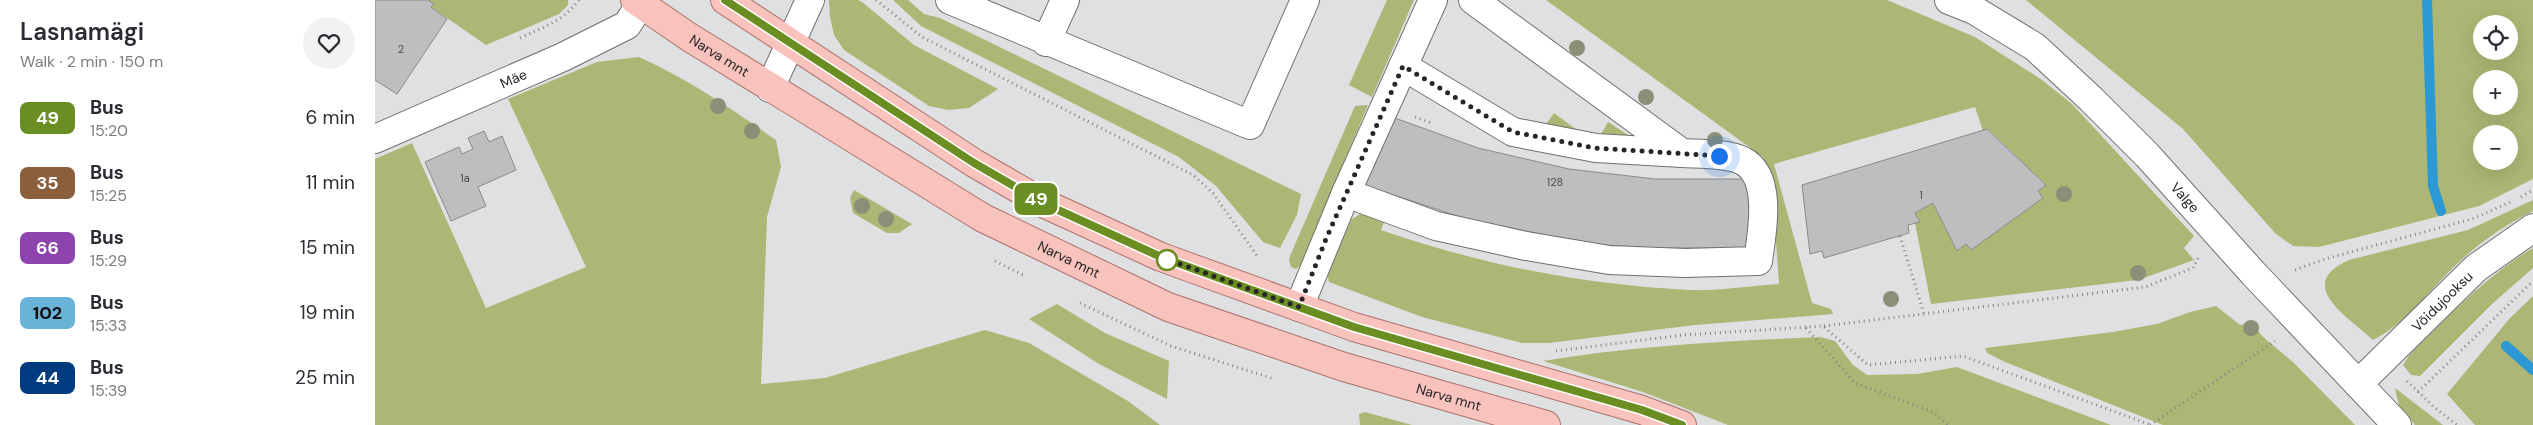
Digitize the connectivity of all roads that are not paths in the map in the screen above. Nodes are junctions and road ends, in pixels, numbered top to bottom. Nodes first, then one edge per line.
1 (725, 0) edge
2 (810, 0) edge
3 (950, 0) edge
4 (1065, 0) edge
5 (1305, 0) edge
6 (1433, 0) edge
7 (1473, 0) edge
8 (1949, 0) edge
9 (640, 1) edge
10 (1047, 42) junction
11 (792, 43) junction
12 (1403, 66) junction
13 (770, 88) junction
14 (375, 139) edge
15 (1682, 153) junction
16 (1346, 193) junction
17 (2533, 228) edge
18 (1299, 307) junction
19 (2358, 384) junction
20 (1546, 425) edge
21 (1682, 425) edge
22 (2397, 425) edge

1 - 11 main road
2 - 11 street
3 - 10 street
4 - 10 street
5 - 10 street
6 - 12 street
7 - 15 street
8 - 19 street, Valge
9 - 13 main road, Narva mnt
9 - 14 street, Mäe
11 - 13 street
11 - 18 main road
12 - 15 street
12 - 16 street
13 - 20 main road, Narva mnt
15 - 16 street
16 - 18 street
17 - 19 street, Võidujooksu
18 - 21 main road
19 - 22 street, Valge

